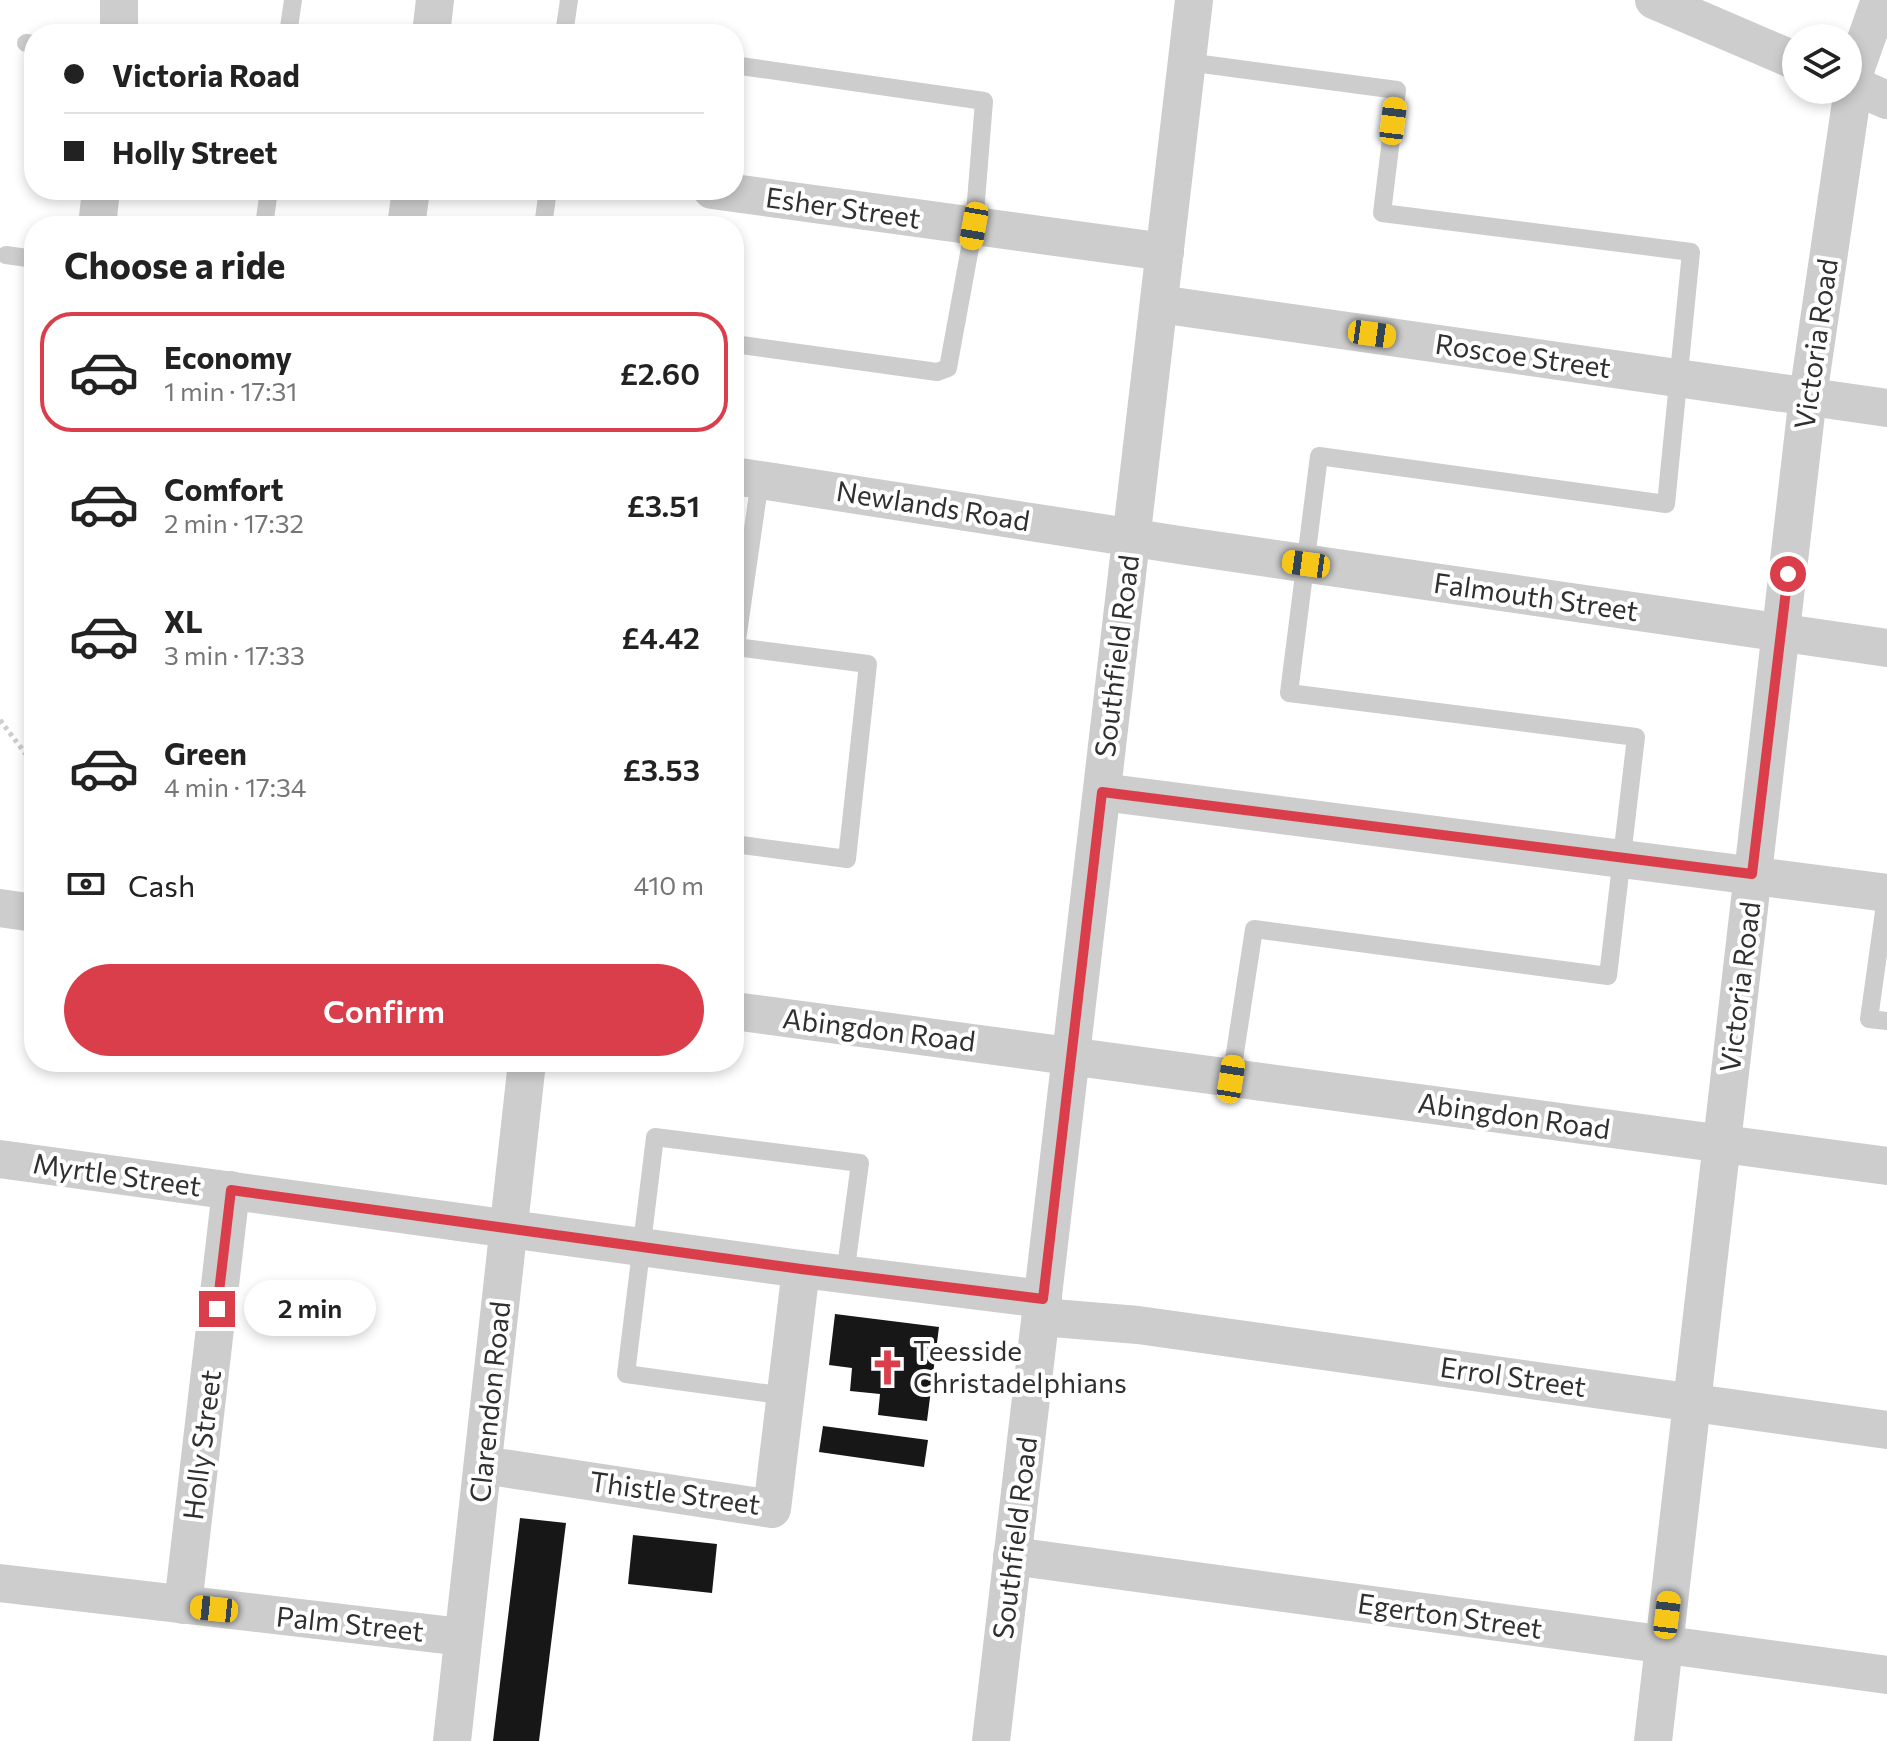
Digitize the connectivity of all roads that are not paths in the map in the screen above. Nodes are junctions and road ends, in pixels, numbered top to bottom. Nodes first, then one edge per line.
1 (119, 0) edge
2 (293, 0) edge
3 (435, 0) edge
4 (569, 0) edge
5 (1194, 0) edge
6 (1654, 0) edge
7 (1880, 0) edge
8 (119, 24) edge
9 (289, 24) edge
10 (432, 24) edge
11 (565, 24) edge
12 (1782, 55) edge
13 (1187, 62) junction
14 (744, 66) edge
15 (1862, 76) edge
16 (1857, 104) edge
17 (744, 194) edge
18 (974, 226) junction
19 (1165, 252) junction
20 (6, 255) dead end
21 (24, 258) edge
22 (1159, 304) junction
23 (744, 345) edge
24 (1677, 377) junction
25 (1808, 396) junction
26 (1887, 408) edge
27 (747, 478) edge
28 (744, 524) edge
29 (1131, 536) junction
30 (1186, 546) joint
31 (1306, 564) junction
32 (1781, 633) junction
33 (744, 648) edge
34 (1887, 648) edge
35 (1102, 792) junction
36 (744, 845) edge
37 (1623, 857) junction
38 (1752, 874) junction
39 (1887, 887) edge
40 (1887, 893) edge
41 (0, 908) edge
42 (24, 912) edge
43 (744, 1012) edge
44 (1887, 1021) edge
45 (1071, 1054) junction
46 (526, 1072) edge
47 (1231, 1079) junction
48 (1722, 1144) junction
49 (0, 1159) edge
50 (1887, 1166) edge
51 (231, 1190) junction
52 (509, 1227) junction
53 (640, 1247) junction
54 (801, 1269) junction
55 (845, 1275) junction
56 (1042, 1308) junction
57 (786, 1396) junction
58 (1692, 1402) junction
59 (1887, 1430) edge
60 (483, 1465) junction
61 (1012, 1556) junction
62 (0, 1583) edge
63 (183, 1605) junction
64 (462, 1637) junction
65 (1664, 1645) junction
66 (1887, 1675) edge
67 (452, 1741) edge
68 (991, 1741) edge
69 (1653, 1741) edge

1 - 8 street
2 - 9 lane
3 - 10 street
4 - 11 lane
5 - 13 street, Southfield Road
6 - 12 street
7 - 15 street, Victoria Road
13 - 19 street, Southfield Road
13 - 24 lane
14 - 18 lane
16 - 25 street, Victoria Road
17 - 18 street, Esher Street
18 - 19 street, Esher Street
18 - 23 lane
19 - 22 street, Southfield Road
20 - 21 lane
22 - 24 street, Roscoe Street
22 - 29 street, Southfield Road
24 - 25 street, Roscoe Street
24 - 31 lane
25 - 26 street, Roscoe Street
25 - 32 street, Victoria Road
27 - 28 lane
27 - 29 street, Newlands Road
29 - 30 street, Newlands Road
29 - 35 street, Southfield Road
30 - 31 street, Falmouth Street
31 - 32 street, Falmouth Street
31 - 37 lane
32 - 34 street, Falmouth Street
32 - 38 street, Victoria Road
33 - 36 lane
35 - 37 street
35 - 45 street, Southfield Road
37 - 38 street
37 - 47 lane
38 - 40 street
38 - 48 street, Victoria Road
39 - 40 lane
40 - 44 lane
41 - 42 street
43 - 45 street, Abingdon Road
45 - 47 street, Abingdon Road
45 - 56 street, Southfield Road
46 - 52 street, Clarendon Road
47 - 48 street, Abingdon Road
48 - 50 street, Abingdon Road
48 - 58 street, Victoria Road
49 - 51 street, Myrtle Street
51 - 52 street, Myrtle Street
51 - 63 street, Holly Street
52 - 53 street, Myrtle Street
52 - 60 street, Clarendon Road
53 - 54 street, Myrtle Street
53 - 55 lane
53 - 57 lane
54 - 55 street, Myrtle Street
54 - 57 street, Thistle Street
55 - 56 street, Myrtle Street
56 - 58 street, Errol Street
56 - 61 street, Southfield Road
57 - 60 street, Thistle Street
58 - 59 street, Errol Street
58 - 65 street, Victoria Road
60 - 64 street, Clarendon Road
61 - 65 street, Egerton Street
61 - 68 street, Southfield Road
62 - 63 street, Palm Street
63 - 64 street, Palm Street
64 - 67 street, Clarendon Road
65 - 66 street, Egerton Street
65 - 69 street, Victoria Road

